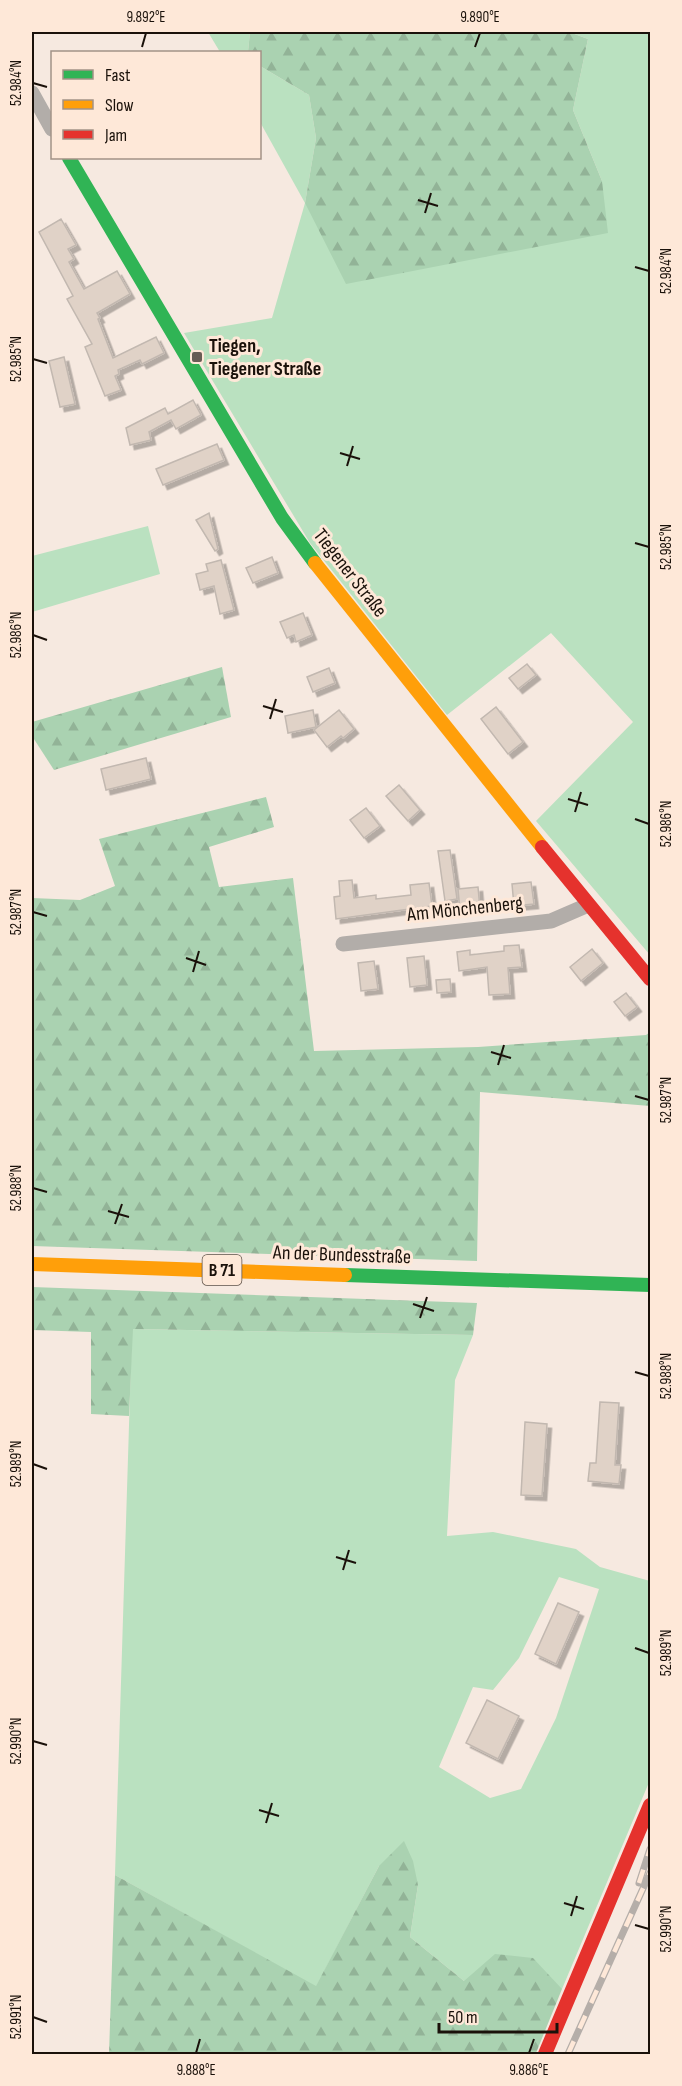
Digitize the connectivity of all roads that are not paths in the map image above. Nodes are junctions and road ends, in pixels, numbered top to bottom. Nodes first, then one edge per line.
1 (32, 93) edge
2 (51, 127) edge
3 (70, 159) edge
4 (588, 905) junction
5 (343, 944) dead end
6 (651, 979) edge
7 (32, 1264) edge
8 (651, 1286) edge
9 (651, 1805) edge
10 (545, 2055) edge

1 - 2 street
3 - 4 street, Tiegener Straße
4 - 5 street, Am Mönchenberg
4 - 6 street, Tiegener Straße
7 - 8 street, An der Bundesstraße / B 71
9 - 10 street

